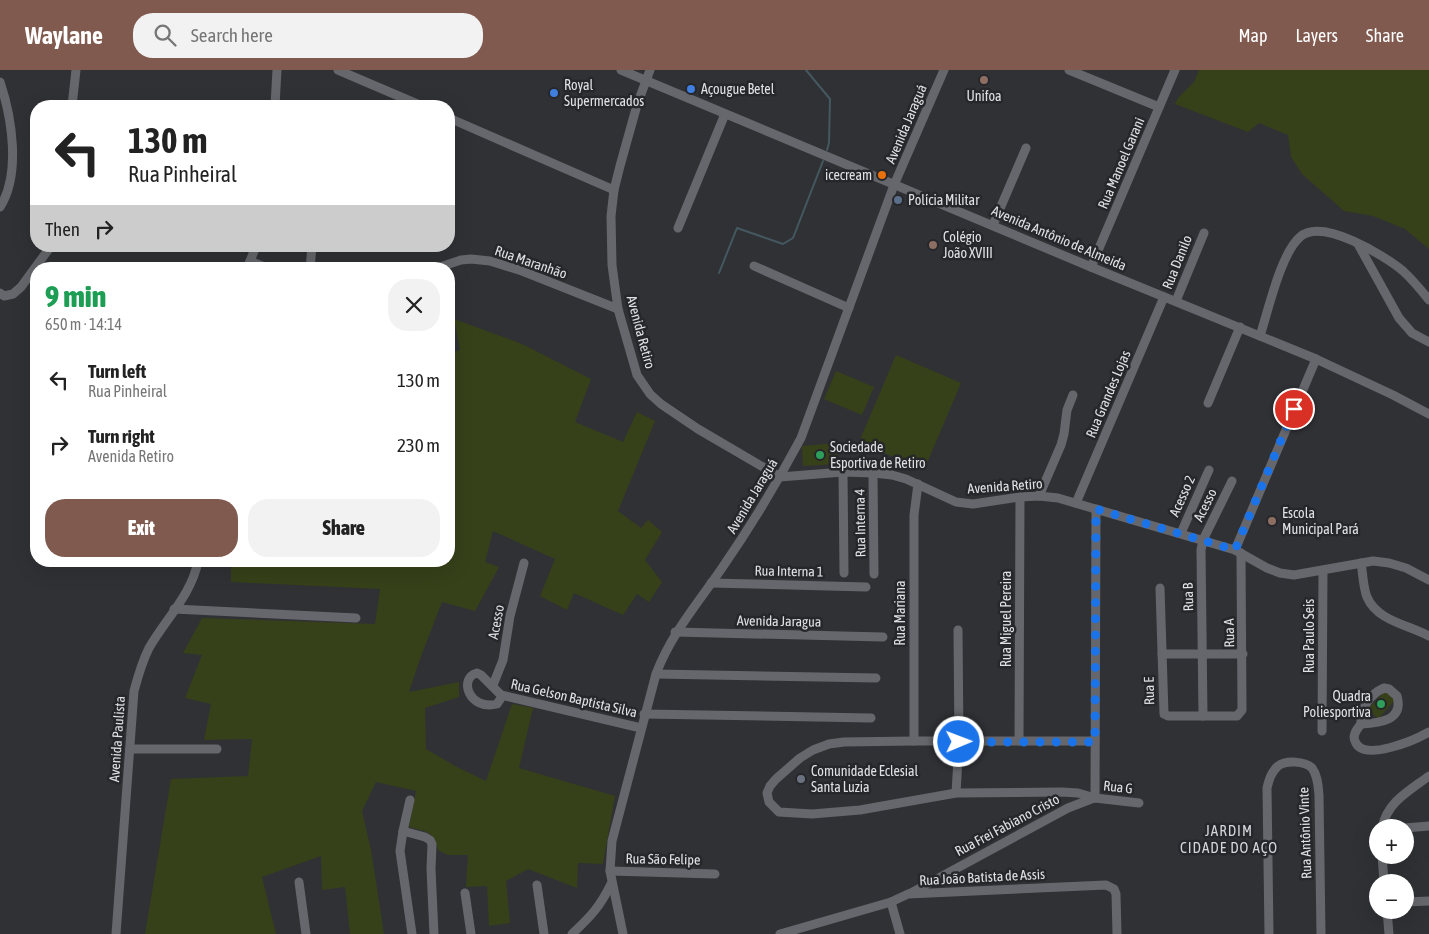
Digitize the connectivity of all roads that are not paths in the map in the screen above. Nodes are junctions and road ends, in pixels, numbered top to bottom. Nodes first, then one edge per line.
1 (76, 70) edge
2 (277, 70) edge
3 (338, 70) edge
4 (621, 70) edge
5 (650, 70) edge
6 (944, 70) edge
7 (1069, 70) edge
8 (1175, 70) edge
9 (1083, 73) edge
10 (646, 80) junction
11 (0, 82) edge
12 (73, 100) edge
13 (275, 100) edge
14 (408, 100) edge
15 (1159, 108) junction
16 (725, 114) junction
17 (455, 121) edge
18 (1026, 148) dead end
19 (894, 185) junction
20 (614, 190) junction
21 (0, 207) edge
22 (993, 225) junction
23 (678, 228) dead end
24 (1204, 233) dead end
25 (1358, 244) junction
26 (454, 262) edge
27 (754, 266) dead end
28 (1092, 267) junction
29 (30, 275) edge
30 (0, 293) edge
31 (1164, 297) junction
32 (1429, 300) edge
33 (1176, 301) junction
34 (849, 308) junction
35 (618, 309) junction
36 (1240, 328) junction
37 (1260, 336) junction
38 (1429, 342) edge
39 (1316, 359) junction
40 (1073, 395) dead end
41 (1208, 403) dead end
42 (1429, 414) edge
43 (1209, 470) dead end
44 (843, 472) junction
45 (873, 473) junction
46 (780, 477) junction
47 (1232, 481) dead end
48 (918, 484) junction
49 (1020, 496) junction
50 (1039, 496) junction
51 (1076, 503) junction
52 (1096, 509) junction
53 (1181, 534) junction
54 (1203, 540) junction
55 (1238, 552) junction
56 (1361, 562) junction
57 (524, 563) dead end
58 (196, 567) edge
59 (1322, 571) junction
60 (844, 573) dead end
61 (874, 574) dead end
62 (1429, 580) edge
63 (712, 583) junction
64 (866, 587) dead end
65 (1160, 588) dead end
66 (174, 609) junction
67 (356, 618) dead end
68 (958, 630) dead end
69 (675, 632) junction
70 (1429, 636) edge
71 (883, 637) dead end
72 (1162, 654) junction
73 (1203, 654) junction
74 (1243, 654) junction
75 (656, 674) junction
76 (876, 678) dead end
77 (492, 685) junction
78 (501, 695) junction
79 (1241, 712) joint
80 (644, 714) junction
81 (1204, 716) junction
82 (870, 718) dead end
83 (1361, 724) junction
84 (641, 728) junction
85 (1322, 731) dead end
86 (1429, 732) edge
87 (1020, 740) junction
88 (914, 741) junction
89 (959, 742) junction
90 (1095, 742) junction
91 (130, 749) junction
92 (217, 749) dead end
93 (1429, 776) edge
94 (956, 793) junction
95 (1094, 798) junction
96 (410, 800) dead end
97 (1139, 803) dead end
98 (1385, 819) edge
99 (1429, 826) edge
100 (1414, 827) edge
101 (403, 831) junction
102 (610, 871) junction
103 (715, 874) dead end
104 (299, 882) dead end
105 (611, 884) junction
106 (537, 885) dead end
107 (465, 893) dead end
108 (908, 894) junction
109 (1429, 901) edge
110 (891, 902) junction
111 (1414, 902) edge
112 (1388, 919) edge
113 (116, 934) edge
114 (306, 934) edge
115 (412, 934) edge
116 (434, 934) edge
117 (471, 934) edge
118 (544, 934) edge
119 (572, 934) edge
120 (623, 934) edge
121 (780, 934) edge
122 (900, 934) edge
123 (1118, 934) edge
124 (1269, 934) edge
125 (1321, 934) edge
126 (1389, 934) edge

1 - 12 street
2 - 13 street
3 - 14 street
4 - 10 street, Avenida Antônio de Almeida
5 - 10 street, Avenida Retiro
6 - 19 street, Avenida Jaraguá
7 - 9 street
8 - 15 street, Rua Manoel Garani
9 - 15 street
10 - 16 street, Avenida Antônio de Almeida
10 - 20 street, Avenida Retiro
11 - 21 street
15 - 28 street, Rua Manoel Garani
16 - 19 street, Avenida Antônio de Almeida
16 - 23 street
17 - 20 street
18 - 22 street
19 - 22 street, Avenida Antônio de Almeida
19 - 34 street, Avenida Jaraguá
20 - 35 street, Avenida Retiro
22 - 28 street, Avenida Antônio de Almeida
24 - 33 street, Rua Danilo
25 - 32 street
25 - 37 street
25 - 38 street
26 - 35 street, Rua Maranhão
27 - 34 street
28 - 31 street, Avenida Antônio de Almeida
29 - 30 street
31 - 33 street, Avenida Antônio de Almeida
31 - 51 street, Rua Grandes Lojas
33 - 36 street, Avenida Antônio de Almeida
34 - 46 street, Avenida Jaraguá
35 - 46 street, Avenida Retiro
36 - 37 street, Avenida Antônio de Almeida
36 - 41 street
37 - 39 street, Avenida Antônio de Almeida
39 - 42 street, Avenida Antônio de Almeida
39 - 55 street
40 - 50 street
43 - 53 street, Acesso 2
44 - 45 street, Avenida Retiro
44 - 46 street, Avenida Retiro
44 - 60 street
45 - 48 street, Avenida Retiro
45 - 61 street, Rua Interna 4
46 - 63 street, Avenida Jaraguá
47 - 54 street, Acesso
48 - 49 street, Avenida Retiro
48 - 88 street, Rua Mariana
49 - 50 street, Avenida Retiro
49 - 87 street, Rua Miguel Pereira
50 - 51 street, Avenida Retiro
51 - 52 street, Avenida Retiro
52 - 53 street, Avenida Retiro
52 - 90 street
53 - 54 street, Avenida Retiro
54 - 55 street, Avenida Retiro
54 - 73 street, Rua B
55 - 59 street, Avenida Retiro
55 - 74 street, Rua A
56 - 59 street, Avenida Retiro
56 - 62 street, Avenida Retiro
56 - 70 street
57 - 77 street, Acesso
58 - 66 street, Avenida Paulista
59 - 85 street, Rua Paulo Seis
63 - 64 street, Rua Interna 1
63 - 69 street, Avenida Jaraguá
65 - 72 street, Rua E
66 - 67 street
66 - 91 street, Avenida Paulista
68 - 89 street
69 - 71 street, Avenida Jaragua
69 - 75 street, Avenida Jaraguá
72 - 73 street
72 - 81 street, Rua E
73 - 74 street
73 - 81 street, Rua B
74 - 79 street, Rua A
75 - 76 street
75 - 80 street, Avenida Jaraguá
77 - 78 street, Rua Gelson Baptista Silva
77 - 78 street, Rua Gelson Baptista Silva
78 - 84 street, Rua Gelson Baptista Silva
79 - 81 street, Rua E
80 - 82 street
80 - 84 street, Avenida Jaraguá
83 - 83 street
83 - 86 street
84 - 102 street, Avenida Jaraguá
87 - 89 street, Rua G
87 - 90 street, Rua G
88 - 89 street, Rua G
88 - 94 street, Rua G
89 - 94 street
90 - 95 street
91 - 92 street
91 - 113 street, Avenida Paulista
93 - 98 street
94 - 95 street, Rua G
95 - 97 street, Rua G
95 - 108 street, Rua Frei Fabiano Cristo
96 - 101 street
99 - 100 street
101 - 115 street
101 - 116 street
102 - 103 street, Rua São Felipe
102 - 105 street, Avenida Jaraguá
104 - 114 street
105 - 119 street
105 - 120 street, Avenida Jaraguá
106 - 118 street
107 - 117 street
108 - 110 street, Rua João Batista de Assis
108 - 123 street, Rua João Batista de Assis
109 - 111 street
110 - 121 street, Rua João Batista de Assis
110 - 122 street
112 - 126 street
124 - 125 street, Rua Antônio Vinte

